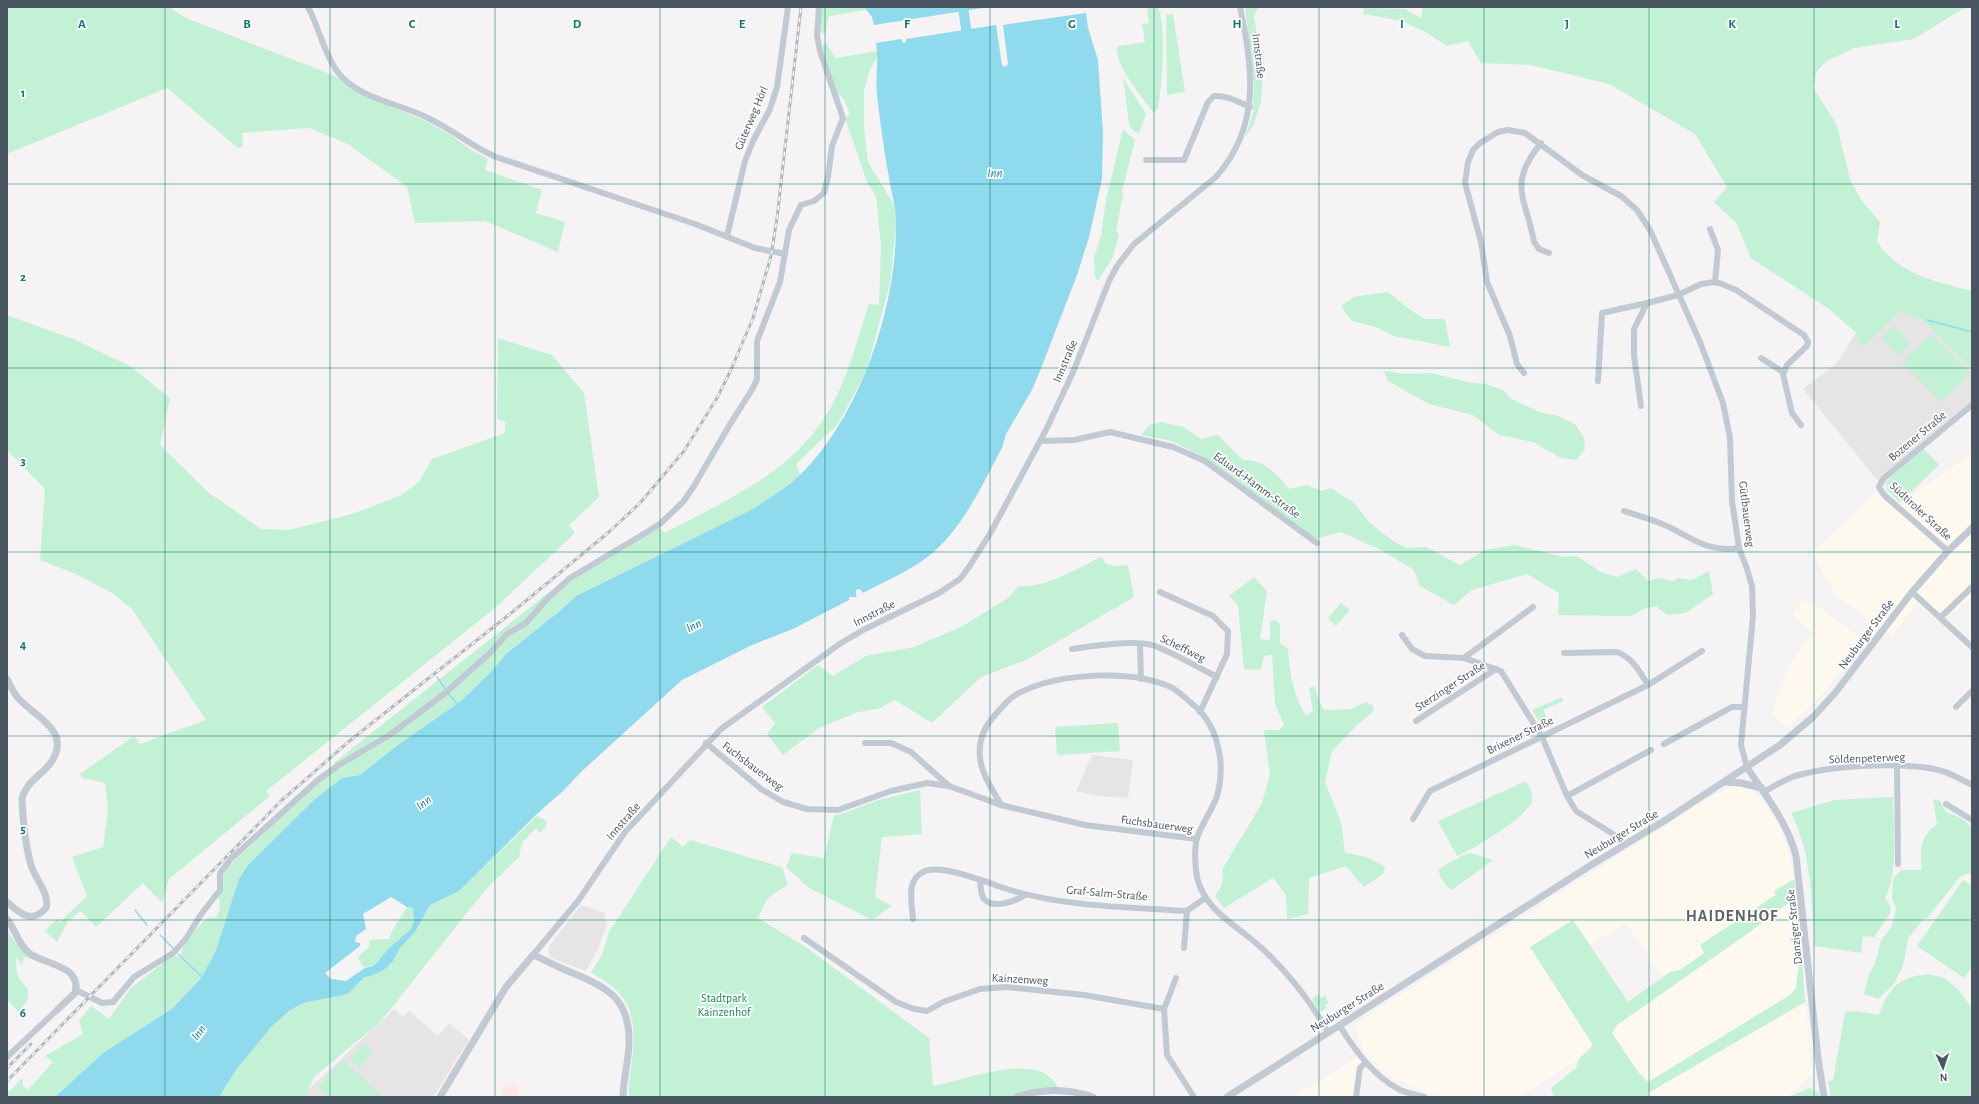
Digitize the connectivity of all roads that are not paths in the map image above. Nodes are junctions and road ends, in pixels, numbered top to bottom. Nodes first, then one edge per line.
1 (308, 7) edge
2 (788, 7) edge
3 (819, 7) edge
4 (1240, 7) edge
5 (1250, 108) junction
6 (1541, 143) junction
7 (1146, 160) dead end
8 (1710, 229) dead end
9 (727, 236) junction
10 (1549, 253) dead end
11 (785, 254) junction
12 (1715, 282) junction
13 (1678, 295) junction
14 (1647, 302) junction
15 (1761, 358) dead end
16 (1783, 372) junction
17 (1524, 373) dead end
18 (1598, 381) dead end
19 (1972, 405) edge
20 (1641, 406) dead end
21 (1801, 425) dead end
22 (1041, 441) junction
23 (1879, 487) joint
24 (1624, 512) dead end
25 (1972, 528) edge
26 (1317, 543) dead end
27 (1738, 548) junction
28 (1948, 551) junction
29 (1972, 587) edge
30 (1160, 592) dead end
31 (1912, 592) junction
32 (1533, 607) dead end
33 (1940, 618) junction
34 (1402, 635) dead end
35 (1140, 644) junction
36 (1972, 647) edge
37 (1072, 649) dead end
38 (1702, 651) dead end
39 (1564, 653) dead end
40 (1464, 658) junction
41 (1496, 669) junction
42 (1217, 677) junction
43 (7, 679) edge
44 (1141, 679) junction
45 (1648, 685) junction
46 (1972, 691) edge
47 (1745, 707) junction
48 (1956, 708) dead end
49 (1200, 712) junction
50 (1416, 721) dead end
51 (1542, 737) junction
52 (706, 743) junction
53 (865, 743) dead end
54 (1664, 744) dead end
55 (1651, 750) dead end
56 (1747, 767) junction
57 (1896, 767) junction
58 (1725, 782) junction
59 (1972, 785) edge
60 (950, 786) junction
61 (1763, 790) junction
62 (1567, 796) junction
63 (1946, 804) dead end
64 (1001, 805) junction
65 (1413, 819) dead end
66 (1972, 820) edge
67 (1197, 839) junction
68 (1624, 845) junction
69 (1898, 864) dead end
70 (980, 881) junction
71 (1025, 895) junction
72 (1205, 898) junction
73 (7, 902) edge
74 (1187, 911) junction
75 (7, 919) edge
76 (913, 919) dead end
77 (804, 938) dead end
78 (1184, 948) dead end
79 (533, 954) junction
80 (1176, 978) dead end
81 (80, 991) junction
82 (58, 1009) joint
83 (1164, 1009) junction
84 (1339, 1025) junction
85 (1328, 1032) junction
86 (7, 1057) edge
87 (1365, 1063) junction
88 (440, 1097) edge
89 (623, 1097) edge
90 (1017, 1097) edge
91 (1093, 1097) edge
92 (1194, 1097) edge
93 (1226, 1097) edge
94 (1356, 1097) edge
95 (1424, 1097) edge
96 (1824, 1097) edge

1 - 9 street
2 - 9 street, Güterweg Hörl
3 - 11 street
4 - 5 street, Innstraße
5 - 7 street
5 - 22 street, Innstraße
6 - 10 street
6 - 13 street, Gütlbauerweg
6 - 17 street, Gütlbauerweg
8 - 12 street
9 - 11 street
11 - 81 street
12 - 13 street
12 - 16 street
13 - 14 street
13 - 27 street, Gütlbauerweg
14 - 18 street
14 - 20 street
15 - 16 street
16 - 21 street
19 - 23 street, Bozener Straße
22 - 26 street, Eduard-Hamm-Straße
22 - 52 street, Innstraße
23 - 28 street, Südtiroler Straße
24 - 27 street
25 - 28 street, Neuburger Straße
27 - 47 street, Gütlbauerweg
28 - 31 street, Neuburger Straße
29 - 33 street
30 - 42 street
31 - 33 street
31 - 56 street, Neuburger Straße
32 - 40 street
33 - 36 street
34 - 40 street
35 - 37 street, Scheffweg
35 - 42 street, Scheffweg
35 - 44 street
38 - 45 street, Brixener Straße
39 - 45 street
40 - 41 street
41 - 50 street, Sterzinger Straße
41 - 51 street
42 - 49 street
43 - 73 street
44 - 49 street
44 - 64 street
45 - 51 street, Brixener Straße
46 - 48 street
47 - 54 street
47 - 56 street, Gütlbauerweg
49 - 67 street
51 - 62 street
51 - 65 street, Brixener Straße
52 - 60 street, Fuchsbauerweg
52 - 79 street, Innstraße
53 - 60 street, Fuchsbauerweg
55 - 62 street
56 - 58 street, Neuburger Straße
56 - 61 street, Danziger Straße
57 - 59 street, Söldenpeterweg
57 - 61 street, Söldenpeterweg
57 - 69 street
58 - 61 street
58 - 68 street, Neuburger Straße
60 - 64 street, Fuchsbauerweg
61 - 96 street, Danziger Straße
62 - 68 street
63 - 66 street
64 - 67 street, Fuchsbauerweg
67 - 72 street, Fuchsbauerweg
68 - 84 street, Neuburger Straße
70 - 71 street, Graf-Salm-Straße
70 - 71 street
70 - 76 street, Graf-Salm-Straße
71 - 74 street, Graf-Salm-Straße
72 - 74 street
72 - 85 street, Fuchsbauerweg
74 - 78 street
75 - 81 street
77 - 83 street, Kainzenweg
79 - 88 street, Innstraße
79 - 89 street
80 - 83 street
81 - 82 street
82 - 86 street
83 - 92 street
84 - 85 street, Neuburger Straße
84 - 87 street
85 - 93 street, Neuburger Straße
87 - 94 street
87 - 95 street
90 - 91 street

